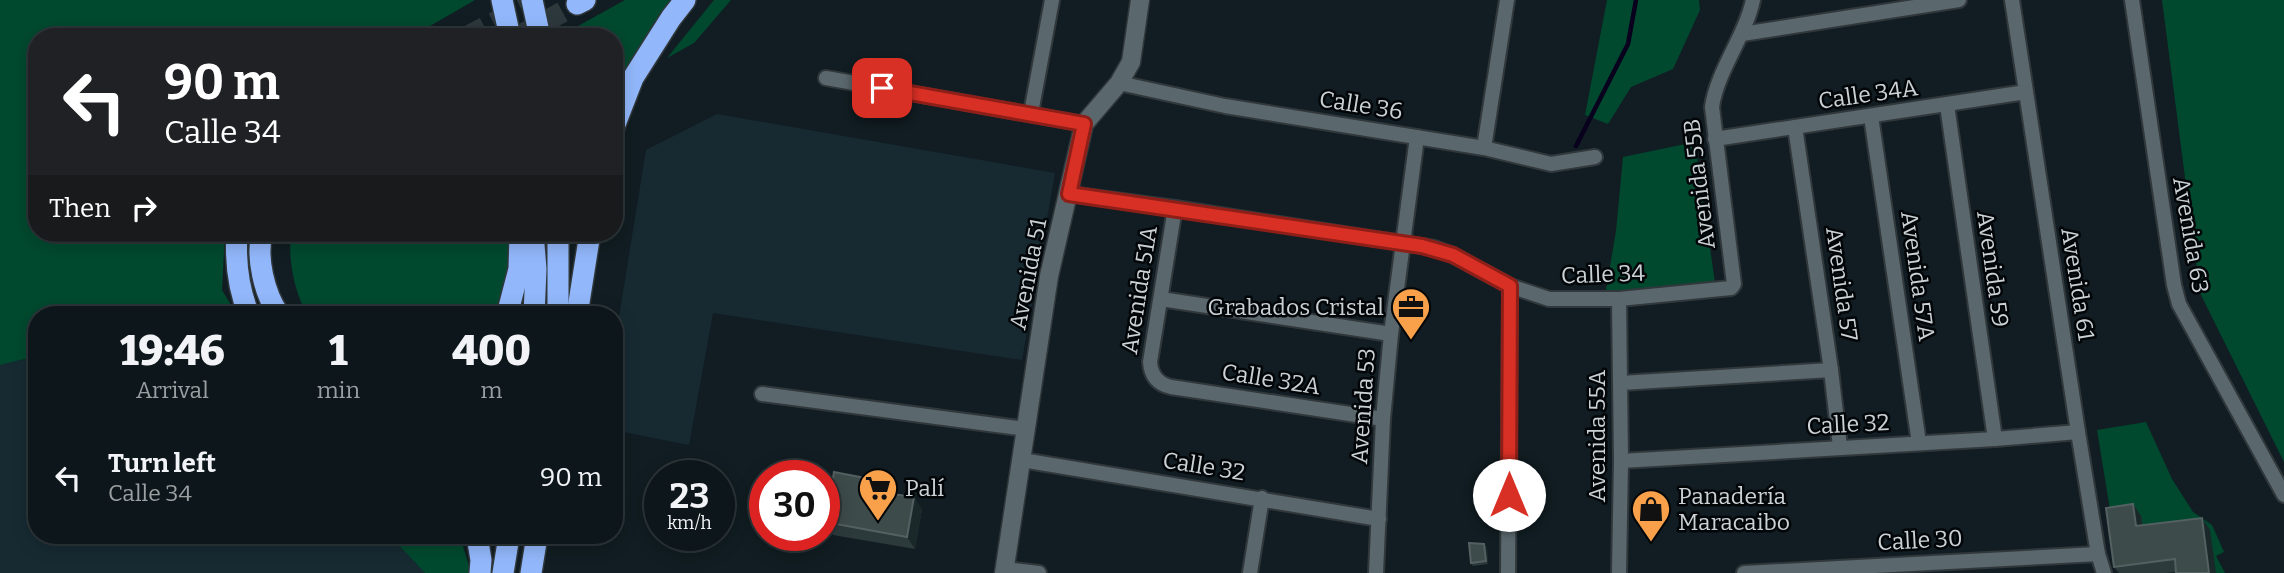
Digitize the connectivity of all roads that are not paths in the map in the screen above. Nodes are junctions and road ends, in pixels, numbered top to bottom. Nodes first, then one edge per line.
1 (502, 0) edge
2 (532, 0) edge
3 (685, 0) edge
4 (1052, 0) edge
5 (1140, 0) edge
6 (1507, 0) edge
7 (1752, 0) edge
8 (1959, 0) edge
9 (2012, 0) edge
10 (2132, 0) edge
11 (508, 28) edge
12 (538, 28) edge
13 (1742, 34) junction
14 (826, 78) dead end
15 (1119, 83) junction
16 (2026, 92) junction
17 (623, 104) edge
18 (1947, 105) junction
19 (1031, 113) junction
20 (1871, 116) junction
21 (1084, 124) junction
22 (1795, 127) junction
23 (1417, 137) junction
24 (1715, 139) junction
25 (1484, 148) junction
26 (1595, 157) dead end
27 (1069, 194) junction
28 (1175, 208) junction
29 (236, 242) edge
30 (260, 242) edge
31 (520, 242) edge
32 (534, 242) edge
33 (558, 242) edge
34 (589, 242) edge
35 (1402, 243) junction
36 (1510, 286) junction
37 (1733, 286) joint
38 (1161, 299) junction
39 (1619, 299) junction
40 (245, 306) edge
41 (274, 306) edge
42 (509, 306) edge
43 (534, 306) edge
44 (558, 306) edge
45 (578, 306) edge
46 (1391, 334) junction
47 (1832, 370) junction
48 (1155, 377) joint
49 (1621, 383) junction
50 (762, 394) dead end
51 (1383, 419) junction
52 (1027, 429) junction
53 (2078, 432) junction
54 (1995, 439) junction
55 (1919, 443) junction
56 (1840, 447) junction
57 (1021, 460) junction
58 (1621, 461) junction
59 (2284, 495) edge
60 (1262, 498) junction
61 (1379, 519) junction
62 (478, 544) edge
63 (508, 544) edge
64 (536, 544) edge
65 (2098, 554) junction
66 (1840, 570) edge
67 (1004, 571) edge
68 (480, 573) edge
69 (503, 573) edge
70 (531, 573) edge
71 (1039, 573) edge
72 (1250, 573) edge
73 (1376, 573) edge
74 (1508, 573) edge
75 (1619, 573) edge
76 (1744, 573) edge
77 (2104, 573) edge

1 - 11 highway
2 - 12 highway
3 - 17 highway
4 - 19 street
5 - 15 street, Avenida 51
6 - 25 street
7 - 13 street, Avenida 55B
8 - 13 street
9 - 16 street, Avenida 61
10 - 59 street, Avenida 63
13 - 24 street, Avenida 55B
14 - 19 street
15 - 21 street, Avenida 51
15 - 23 street, Calle 36
16 - 18 street, Calle 34A
16 - 53 street, Avenida 61
18 - 20 street, Calle 34A
18 - 54 street, Avenida 59
19 - 21 street
20 - 22 street, Calle 34A
20 - 55 street, Avenida 57A
21 - 27 street, Avenida 51
22 - 24 street, Calle 34A
22 - 47 street, Avenida 57
23 - 25 street, Calle 36
23 - 35 street, Avenida 53
24 - 37 street, Avenida 55B
25 - 26 street, Calle 36
27 - 28 street, Calle 34
27 - 52 street, Avenida 51
28 - 35 street, Calle 34
28 - 38 street, Avenida 51A
29 - 40 highway
30 - 41 highway
31 - 42 highway
32 - 43 highway
33 - 44 highway
34 - 45 highway
35 - 36 street, Calle 34
35 - 46 street, Avenida 53
36 - 39 street, Calle 34
36 - 74 street
37 - 39 street, Calle 34
38 - 46 street
38 - 48 street, Avenida 51A
39 - 49 street, Avenida 55A
46 - 51 street, Avenida 53
47 - 49 street
47 - 56 street, Avenida 57
48 - 51 street, Calle 32A
49 - 58 street, Avenida 55A
50 - 52 street
51 - 61 street, Avenida 53
52 - 57 street, Avenida 51
53 - 54 street, Calle 32
53 - 65 street, Avenida 61
54 - 55 street, Calle 32
55 - 56 street, Calle 32
56 - 58 street, Calle 32
57 - 60 street, Calle 32
57 - 67 street, Avenida 51
58 - 75 street, Avenida 55A
60 - 61 street, Calle 32
60 - 72 street
61 - 73 street, Avenida 53
62 - 68 highway
63 - 69 highway
64 - 70 highway
65 - 66 street, Calle 30
65 - 77 street, Avenida 61
66 - 76 street, Calle 30
67 - 71 street

